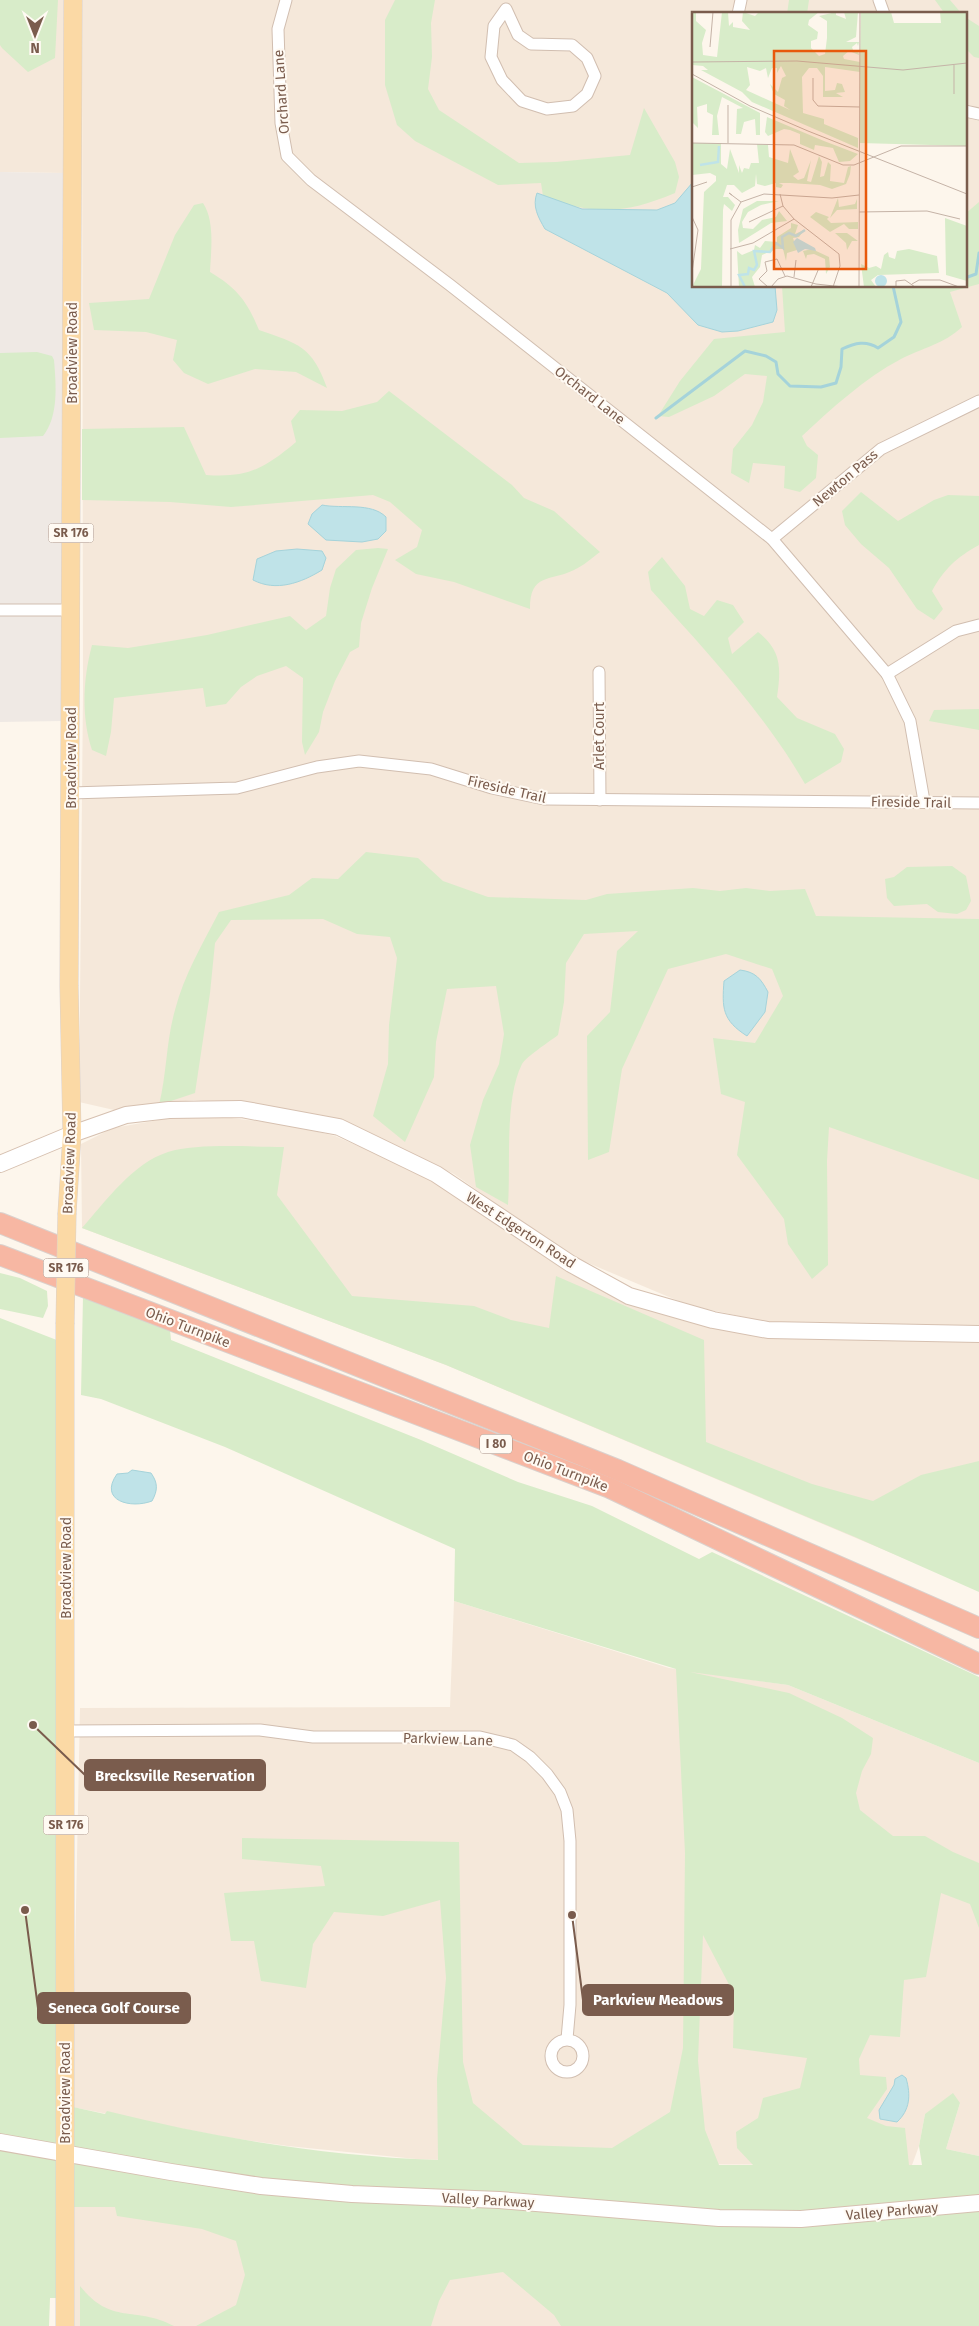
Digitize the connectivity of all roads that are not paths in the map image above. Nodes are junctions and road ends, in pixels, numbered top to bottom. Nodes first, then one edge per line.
1 (73, 0) edge
2 (286, 0) edge
3 (879, 0) edge
4 (509, 4) edge
5 (883, 12) edge
6 (966, 111) edge
7 (979, 114) edge
8 (979, 401) edge
9 (772, 539) junction
10 (0, 610) edge
11 (70, 610) junction
12 (979, 625) edge
13 (599, 672) dead end
14 (887, 674) junction
15 (71, 793) junction
16 (600, 800) junction
17 (924, 802) junction
18 (979, 803) edge
19 (72, 1134) junction
20 (0, 1164) edge
21 (0, 1223) edge
22 (0, 1255) edge
23 (979, 1334) edge
24 (979, 1628) edge
25 (979, 1664) edge
26 (66, 1731) junction
27 (567, 2039) dead end
28 (0, 2142) edge
29 (65, 2153) junction
30 (979, 2203) edge
31 (65, 2326) edge

1 - 11 main road, Broadview Road / SR 176
2 - 9 street, Orchard Lane
3 - 5 street
4 - 4 street
6 - 7 street
8 - 9 street, Newton Pass
9 - 14 street, Orchard Lane
10 - 11 street
11 - 15 main road, Broadview Road / SR 176
12 - 14 street
13 - 16 street, Arlet Court
14 - 17 street, Orchard Lane
15 - 16 street, Fireside Trail
15 - 19 main road, Broadview Road / SR 176
16 - 17 street, Fireside Trail
17 - 18 street, Fireside Trail
19 - 20 street, West Edgerton Road
19 - 23 street, West Edgerton Road
19 - 26 main road, Broadview Road / SR 176, bridge
21 - 24 highway, Ohio Turnpike / I 80
22 - 25 highway, Ohio Turnpike / I 80
26 - 27 street, Parkview Lane
26 - 29 main road, Broadview Road / SR 176
28 - 29 street, Valley Parkway
29 - 30 street, Valley Parkway
29 - 31 main road, Broadview Road / SR 176

